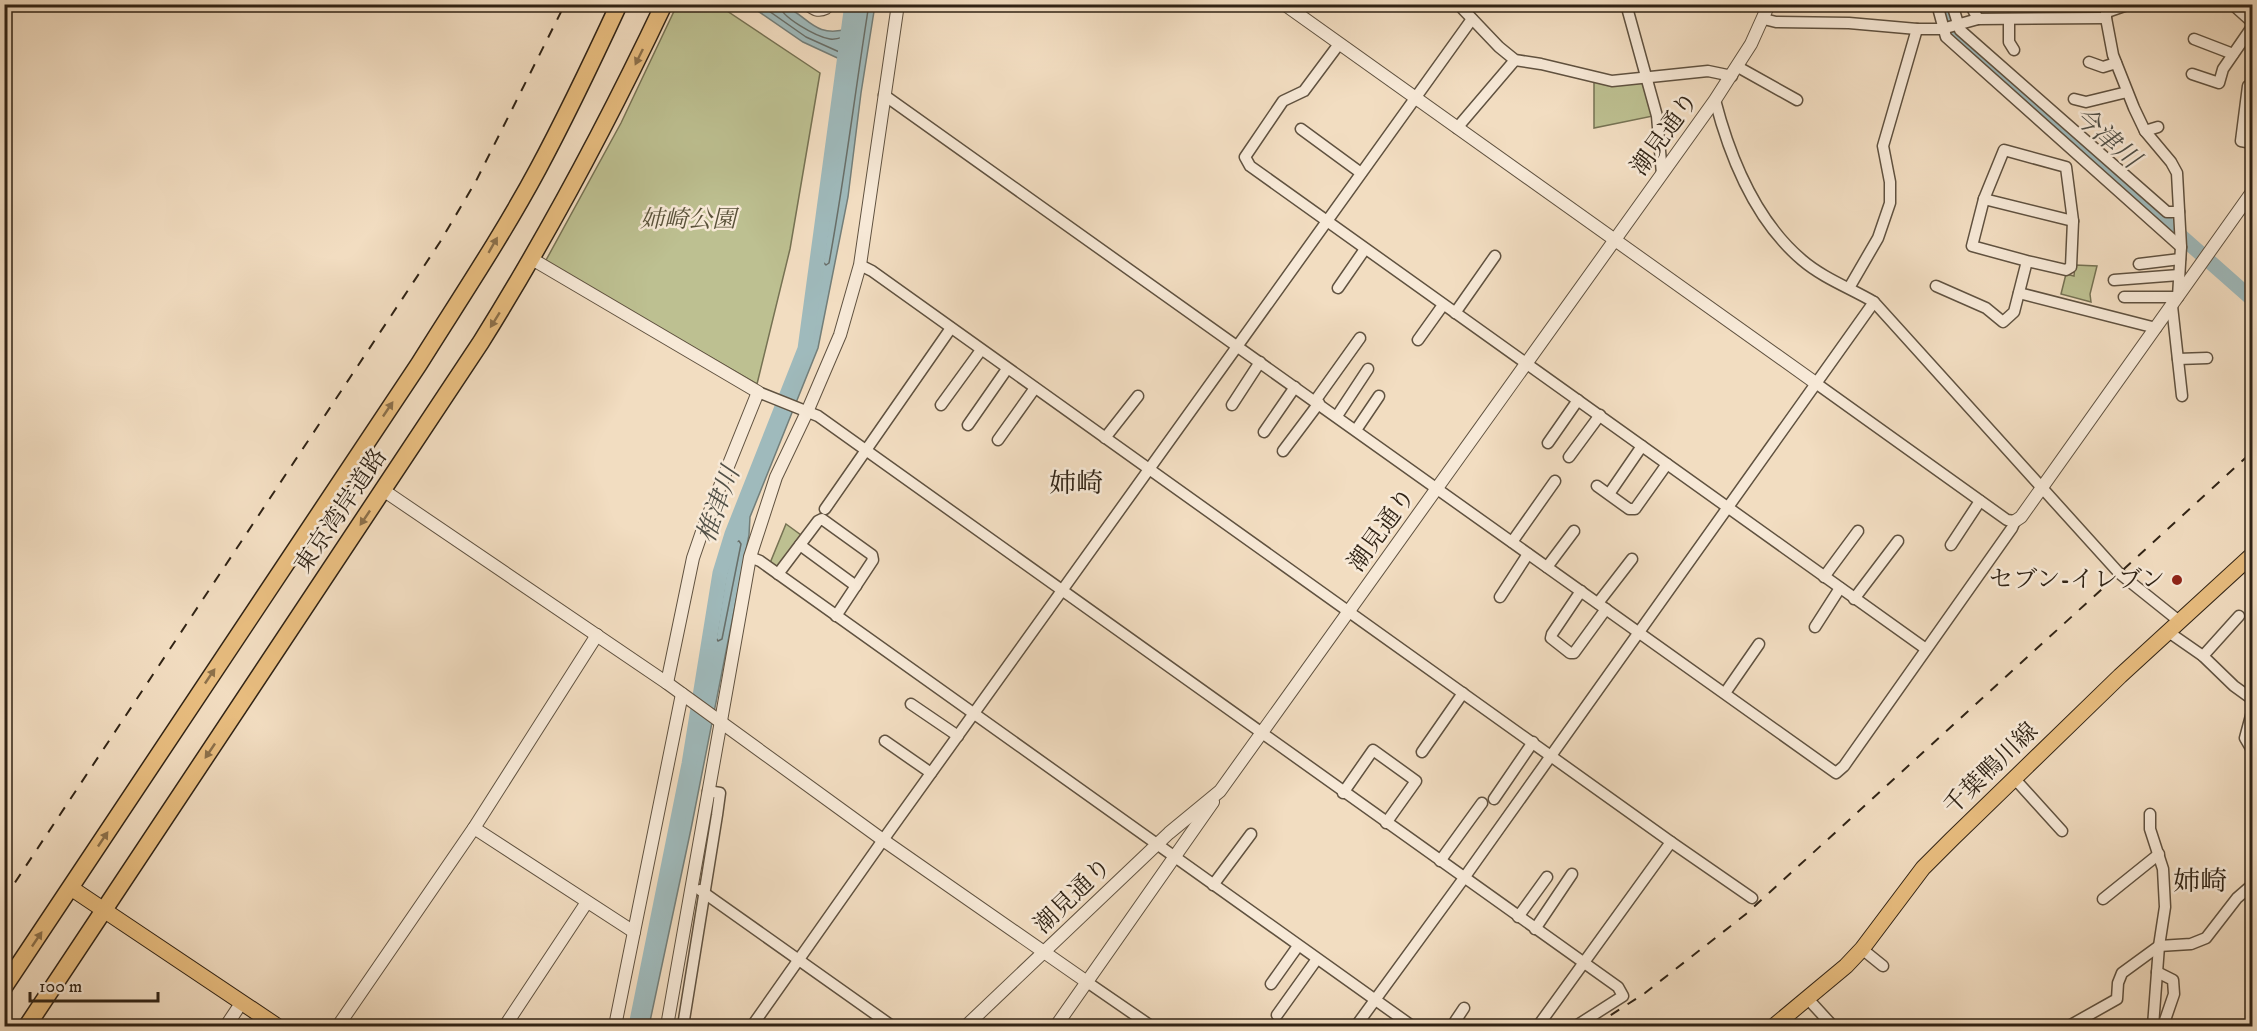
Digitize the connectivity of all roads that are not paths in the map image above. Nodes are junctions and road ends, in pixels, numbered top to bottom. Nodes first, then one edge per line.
1 (619, 4) edge
2 (664, 4) edge
3 (807, 4) edge
4 (827, 4) edge
5 (898, 4) edge
6 (1284, 4) edge
7 (1458, 4) edge
8 (1626, 4) edge
9 (1769, 4) edge
10 (1937, 4) edge
11 (1952, 4) edge
12 (1970, 4) edge
13 (2130, 4) edge
14 (2232, 4) edge
15 (2107, 11) edge
16 (2008, 18) junction
17 (1472, 19) junction
18 (1764, 19) junction
19 (1978, 19) junction
20 (2253, 22) edge
21 (1957, 24) junction
22 (2253, 27) edge
23 (1917, 29) junction
24 (1942, 29) junction
25 (2194, 39) dead end
26 (1339, 44) junction
27 (2014, 50) dead end
28 (2233, 54) junction
29 (1515, 60) junction
30 (2089, 62) dead end
31 (2116, 63) junction
32 (1735, 71) junction
33 (2192, 74) dead end
34 (1646, 78) junction
35 (2248, 86) dead end
36 (2127, 92) junction
37 (885, 95) junction
38 (1415, 98) junction
39 (2074, 99) dead end
40 (1715, 100) junction
41 (1797, 100) dead end
42 (2158, 127) dead end
43 (1457, 128) junction
44 (1301, 129) dead end
45 (2145, 131) junction
46 (2253, 143) edge
47 (1361, 173) junction
48 (1662, 174) junction
49 (2253, 192) edge
50 (1984, 199) junction
51 (2180, 212) junction
52 (2073, 220) junction
53 (1326, 221) junction
54 (1614, 241) junction
55 (1365, 249) junction
56 (2180, 253) junction
57 (1495, 256) dead end
58 (532, 259) junction
59 (2027, 261) junction
60 (2139, 264) dead end
61 (860, 265) junction
62 (2179, 275) junction
63 (2114, 280) dead end
64 (1936, 286) dead end
65 (1338, 288) dead end
66 (1850, 288) junction
67 (2019, 293) junction
68 (2124, 297) dead end
69 (2175, 301) junction
70 (1874, 302) junction
71 (1443, 305) junction
72 (1455, 313) junction
73 (951, 328) junction
74 (2156, 328) junction
75 (1360, 338) dead end
76 (1418, 340) dead end
77 (1237, 346) junction
78 (981, 350) junction
79 (2206, 358) dead end
80 (2178, 359) junction
81 (1260, 362) junction
82 (1526, 364) junction
83 (1008, 369) junction
84 (1368, 369) dead end
85 (1817, 384) junction
86 (1296, 387) junction
87 (1035, 388) junction
88 (762, 393) junction
89 (1138, 396) dead end
90 (1379, 396) dead end
91 (2182, 396) dead end
92 (1578, 400) junction
93 (1317, 402) junction
94 (941, 405) dead end
95 (1232, 405) dead end
96 (804, 410) junction
97 (1599, 415) junction
98 (1336, 416) junction
99 (968, 424) dead end
100 (1356, 430) junction
101 (1264, 432) dead end
102 (1105, 438) junction
103 (998, 440) dead end
104 (1548, 442) dead end
105 (1642, 446) junction
106 (864, 450) junction
107 (1283, 451) dead end
108 (1569, 457) dead end
109 (1667, 464) junction
110 (1150, 470) junction
111 (1555, 481) dead end
112 (1597, 486) dead end
113 (1437, 488) junction
114 (2042, 488) junction
115 (383, 490) junction
116 (1609, 494) junction
117 (1980, 501) junction
118 (1729, 507) junction
119 (825, 509) dead end
120 (2015, 521) junction
121 (1574, 531) dead end
122 (1858, 531) dead end
123 (1898, 541) dead end
124 (1512, 542) junction
125 (800, 545) junction
126 (1951, 545) dead end
127 (1528, 554) junction
128 (2253, 555) edge
129 (750, 557) junction
130 (1632, 559) dead end
131 (1547, 567) junction
132 (778, 574) junction
133 (1824, 577) junction
134 (856, 586) junction
135 (1840, 588) junction
136 (1581, 591) junction
137 (1062, 592) junction
138 (1500, 597) dead end
139 (1854, 598) junction
140 (1602, 606) junction
141 (1349, 612) junction
142 (836, 616) junction
143 (2239, 616) dead end
144 (2173, 626) junction
145 (1815, 627) dead end
146 (1638, 632) junction
147 (597, 635) junction
148 (1759, 644) dead end
149 (1926, 649) junction
150 (2203, 656) junction
151 (667, 683) junction
152 (1463, 693) junction
153 (1725, 693) junction
154 (687, 698) junction
155 (2253, 699) edge
156 (911, 704) dead end
157 (2253, 712) edge
158 (974, 714) junction
159 (717, 720) junction
160 (1262, 735) junction
161 (958, 736) junction
162 (885, 741) dead end
163 (1533, 742) junction
164 (2253, 750) edge
165 (1422, 752) dead end
166 (1551, 755) junction
167 (931, 774) junction
168 (2014, 778) junction
169 (708, 791) junction
170 (1220, 791) junction
171 (1343, 793) junction
172 (1494, 799) dead end
173 (1482, 804) dead end
174 (2150, 814) dead end
175 (1386, 823) junction
176 (474, 828) junction
177 (2062, 831) dead end
178 (1251, 834) dead end
179 (883, 840) junction
180 (1671, 842) junction
181 (1158, 844) junction
182 (2159, 854) junction
183 (1176, 857) junction
184 (1440, 861) junction
185 (1572, 874) dead end
186 (1547, 877) dead end
187 (1464, 878) junction
188 (692, 885) junction
189 (1213, 885) junction
190 (2253, 885) edge
191 (71, 888) junction
192 (704, 893) junction
193 (1752, 898) dead end
194 (2103, 899) dead end
195 (587, 902) junction
196 (105, 910) junction
197 (1518, 917) junction
198 (1535, 929) junction
199 (634, 932) junction
200 (1298, 945) junction
201 (2158, 946) junction
202 (1862, 949) junction
203 (1045, 952) junction
204 (1317, 959) junction
205 (800, 960) junction
206 (679, 963) junction
207 (1583, 964) junction
208 (1883, 966) dead end
209 (693, 967) junction
210 (2157, 972) junction
211 (1088, 982) junction
212 (1271, 984) dead end
213 (4, 987) edge
214 (1808, 999) junction
215 (1374, 1000) junction
216 (242, 1002) junction
217 (1464, 1008) dead end
218 (1277, 1015) dead end
219 (27, 1026) edge
220 (226, 1026) edge
221 (277, 1026) edge
222 (338, 1026) edge
223 (505, 1026) edge
224 (615, 1026) edge
225 (667, 1026) edge
226 (683, 1026) edge
227 (752, 1026) edge
228 (892, 1026) edge
229 (966, 1026) edge
230 (1056, 1026) edge
231 (1151, 1026) edge
232 (1356, 1026) edge
233 (1412, 1026) edge
234 (1452, 1026) edge
235 (1538, 1026) edge
236 (1576, 1026) edge
237 (1774, 1026) edge
238 (1829, 1026) edge
239 (2069, 1026) edge
240 (2153, 1026) edge
241 (2163, 1026) edge

191 -> 1 highway, 東京湾岸道路
2 -> 58 highway, 東京湾岸道路
3 - 4 street
5 - 37 street
6 - 26 street
7 - 17 street
8 - 34 street
9 - 18 street, 潮見通り
10 - 24 street
11 - 21 street
12 - 19 street
13 - 15 street
14 - 20 street
15 - 16 street
15 - 31 street
16 - 19 street
16 - 27 street
17 - 29 street
17 - 38 street
18 - 23 street
18 - 32 street, 潮見通り
19 - 21 street
21 - 24 street
21 - 51 street
22 - 28 street
23 - 24 street
23 - 66 street
24 - 56 street
25 - 28 street
26 - 38 street
26 - 53 street
28 - 33 street
29 - 34 street
29 - 43 street
30 - 31 street
31 - 36 street
32 - 34 street
32 - 40 street, 潮見通り
32 - 41 street
34 - 48 street
35 - 46 street
36 - 39 street
36 - 45 street
37 - 61 street
37 - 77 street
38 - 43 street
38 - 47 street
40 - 48 street, 潮見通り
40 - 66 street
42 - 45 street
43 - 54 street
44 - 47 street
45 - 51 street
47 - 53 street
48 - 54 street, 潮見通り
49 - 69 street
50 - 52 street
50 - 52 street
50 - 59 street
51 - 56 street
52 - 59 street
53 - 55 street
53 - 77 street
54 - 82 street, 潮見通り
54 - 85 street
55 - 65 street
55 - 71 street
56 - 60 street
56 - 62 street
57 - 72 street
58 - 88 street
58 -> 115 highway, 東京湾岸道路
59 - 67 street
61 - 73 street
61 - 96 street
62 - 63 street
62 - 69 street
64 - 67 street
66 - 70 street
67 - 74 street
68 - 69 street
69 - 74 street
69 - 80 street
70 - 85 street
70 - 114 street
71 - 72 street
71 - 76 street
72 - 82 street
73 - 78 street
73 - 106 street
74 - 114 street
75 - 93 street
77 - 81 street
77 - 110 street
78 - 83 street
78 - 94 street
79 - 80 street
80 - 91 street
81 - 86 street
81 - 95 street
82 - 92 street
82 - 113 street, 潮見通り
83 - 87 street
83 - 99 street
84 - 98 street
85 - 117 street
85 - 118 street
86 - 93 street
86 - 101 street
87 - 102 street
87 - 103 street
88 - 96 street
88 - 151 street
89 - 102 street
90 - 100 street
92 - 97 street
92 - 104 street
93 - 98 street
93 - 107 street
96 - 106 street
96 - 129 street
97 - 105 street
97 - 108 street
98 - 100 street
100 - 113 street
102 - 110 street
105 - 109 street
105 - 116 street
106 - 119 street
106 - 137 street
109 - 116 street
109 - 118 street
110 - 137 street
110 - 141 street
111 - 124 street
112 - 116 street
113 - 124 street
113 - 141 street, 潮見通り
114 - 120 street
114 - 144 street
115 - 147 street
115 -> 196 highway, 東京湾岸道路
117 - 120 street
117 - 126 street
118 - 133 street
118 - 146 street
120 - 149 street
121 - 131 street
122 - 133 street
123 - 139 street
124 - 127 street
125 - 132 street
125 - 134 street
125 - 134 street
127 - 131 street
127 - 138 street
128 - 144 main road, 千葉鴨川線
129 - 132 street
129 - 159 street
130 - 140 street
131 - 136 street
132 - 142 street
133 - 135 street
134 - 142 street
135 - 139 street
135 - 145 street
136 - 140 street
136 - 140 street
137 - 158 street
137 - 160 street
139 - 149 street
140 - 146 street
141 - 152 street
141 - 160 street, 潮見通り
142 - 158 street
143 - 150 street
144 - 150 street
144 - 168 main road, 千葉鴨川線
146 - 153 street
146 - 166 street
147 - 151 street
147 - 176 street
148 - 153 street
149 - 153 street
150 - 155 street
151 - 154 street
152 - 163 street
152 - 165 street
154 - 159 street
154 - 199 street
156 - 161 street
157 - 164 street
158 - 161 street
158 - 181 street
159 - 169 street
159 - 179 street
160 - 170 street, 潮見通り
160 - 171 street
161 - 167 street
162 - 167 street
163 - 166 street
163 - 172 street
166 - 180 street
166 - 187 street
167 - 179 street
168 - 177 street
168 - 202 main road, 千葉鴨川線
169 - 188 street
169 - 192 street
170 - 181 street, 潮見通り
170 - 183 street
171 - 175 street
171 - 175 street
173 - 184 street
174 - 182 street
175 - 184 street
176 - 195 street
176 - 222 street
178 - 189 street
179 - 203 street
179 - 205 street
180 - 193 street
180 - 207 street
181 - 183 street
181 - 203 street, 潮見通り
182 - 194 street
182 - 201 street
183 - 189 street
183 - 211 street
184 - 187 street
185 - 198 street
186 - 197 street
187 - 197 street
187 - 215 street
188 - 192 street
188 - 206 street
189 - 200 street
190 - 201 street
191 - 196 main road
213 -> 191 highway, 東京湾岸道路
192 - 205 street
192 - 209 street
195 - 199 street
195 - 223 street
196 - 216 main road
196 - 219 highway, 東京湾岸道路
197 - 198 street
198 - 207 street
199 - 224 street
200 - 204 street
200 - 212 street
201 - 210 street
201 - 239 street
202 - 208 street
202 - 214 main road, 千葉鴨川線
203 - 211 street
203 - 229 street, 潮見通り
204 - 215 street
204 - 218 street
205 - 227 street
205 - 228 street
206 - 209 street
206 - 225 street
207 - 235 street
207 - 236 street
209 - 226 street
210 - 240 street
210 - 241 street
211 - 230 street
211 - 231 street
214 - 237 main road, 千葉鴨川線
214 - 238 street
215 - 232 street
215 - 233 street
216 - 220 street
216 - 221 main road
217 - 234 street

